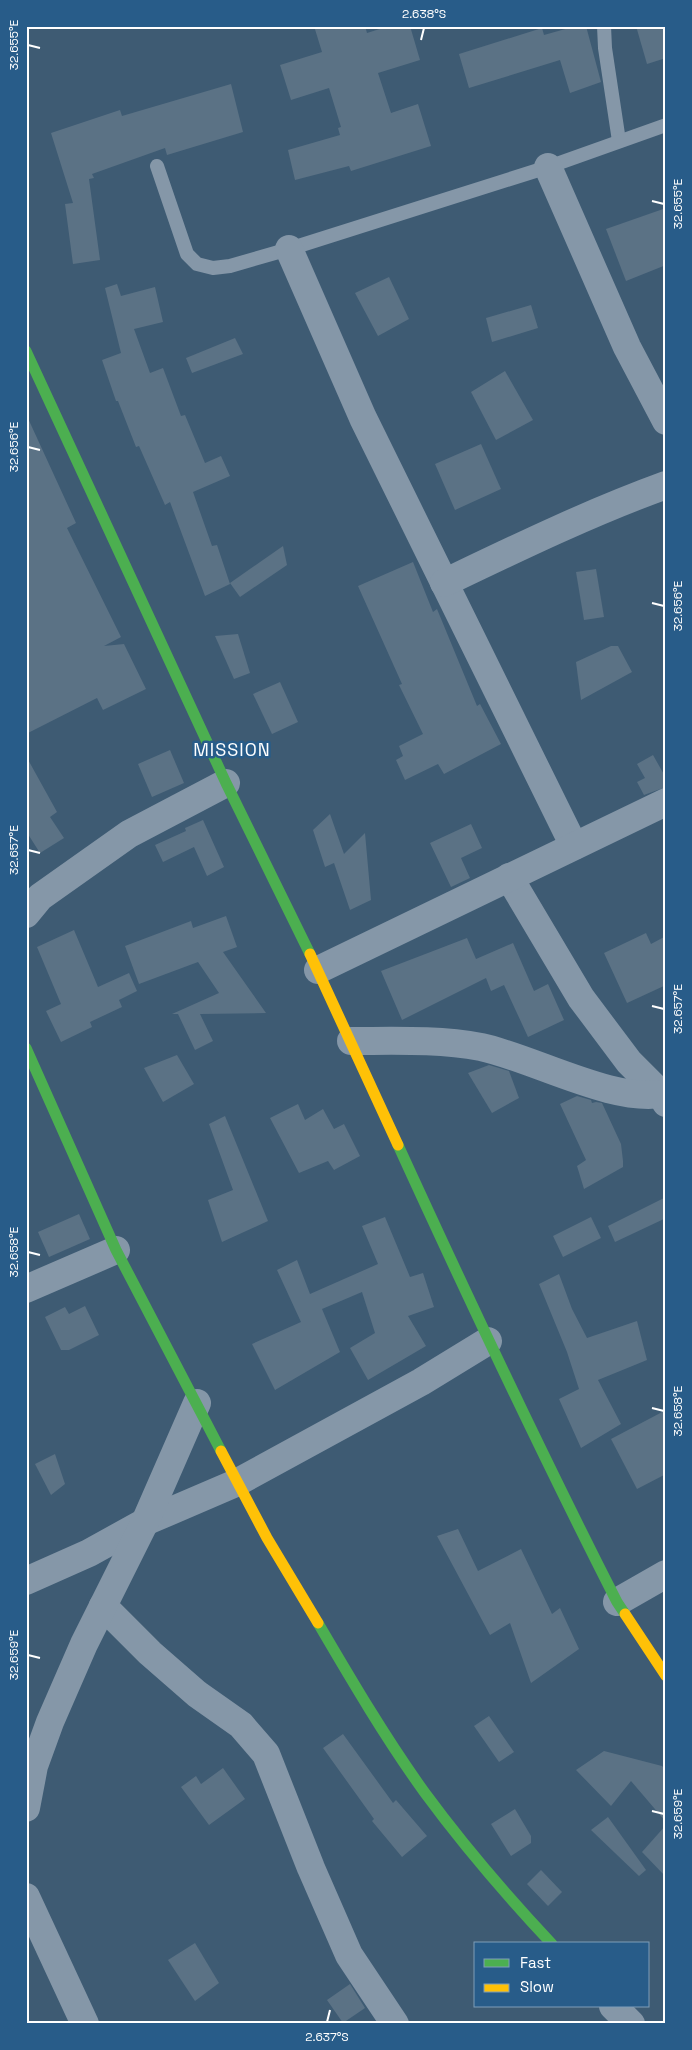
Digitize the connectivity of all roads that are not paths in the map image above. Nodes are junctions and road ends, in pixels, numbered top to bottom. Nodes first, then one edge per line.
1 (604, 26) edge
2 (666, 125) edge
3 (620, 141) junction
4 (157, 166) dead end
5 (548, 166) junction
6 (289, 249) junction
7 (26, 351) edge
8 (666, 421) edge
9 (666, 485) edge
10 (444, 583) junction
11 (226, 782) junction
12 (663, 810) edge
13 (574, 846) junction
14 (509, 877) junction
15 (26, 914) edge
16 (318, 970) junction
17 (351, 1041) junction
18 (26, 1048) edge
19 (664, 1097) edge
20 (116, 1250) junction
21 (26, 1289) edge
22 (488, 1342) junction
23 (197, 1403) junction
24 (236, 1483) junction
25 (145, 1522) junction
26 (666, 1574) edge
27 (26, 1581) edge
28 (617, 1602) junction
29 (103, 1606) junction
30 (666, 1676) edge
31 (26, 1808) edge
32 (26, 1897) edge
33 (550, 1942) edge
34 (615, 2008) edge
35 (81, 2022) edge
36 (394, 2024) edge
37 (632, 2024) edge

1 - 3 lane
2 - 3 lane
3 - 5 lane
4 - 6 lane
5 - 6 lane
5 - 8 street
6 - 10 street
7 - 11 main road
9 - 10 street
10 - 13 street
11 - 15 street
11 - 16 main road
12 - 13 street
13 - 14 street
14 - 16 street
14 - 19 street
16 - 17 main road
17 - 19 street
17 - 22 main road
18 - 20 main road
20 - 21 street
20 - 23 main road
22 - 24 street
22 - 28 main road
23 - 24 main road
23 - 25 street
24 - 25 street
24 - 33 main road
25 - 27 street
25 - 29 street
26 - 28 street
28 - 30 main road
29 - 31 street
29 - 36 street
32 - 35 street
34 - 37 street

